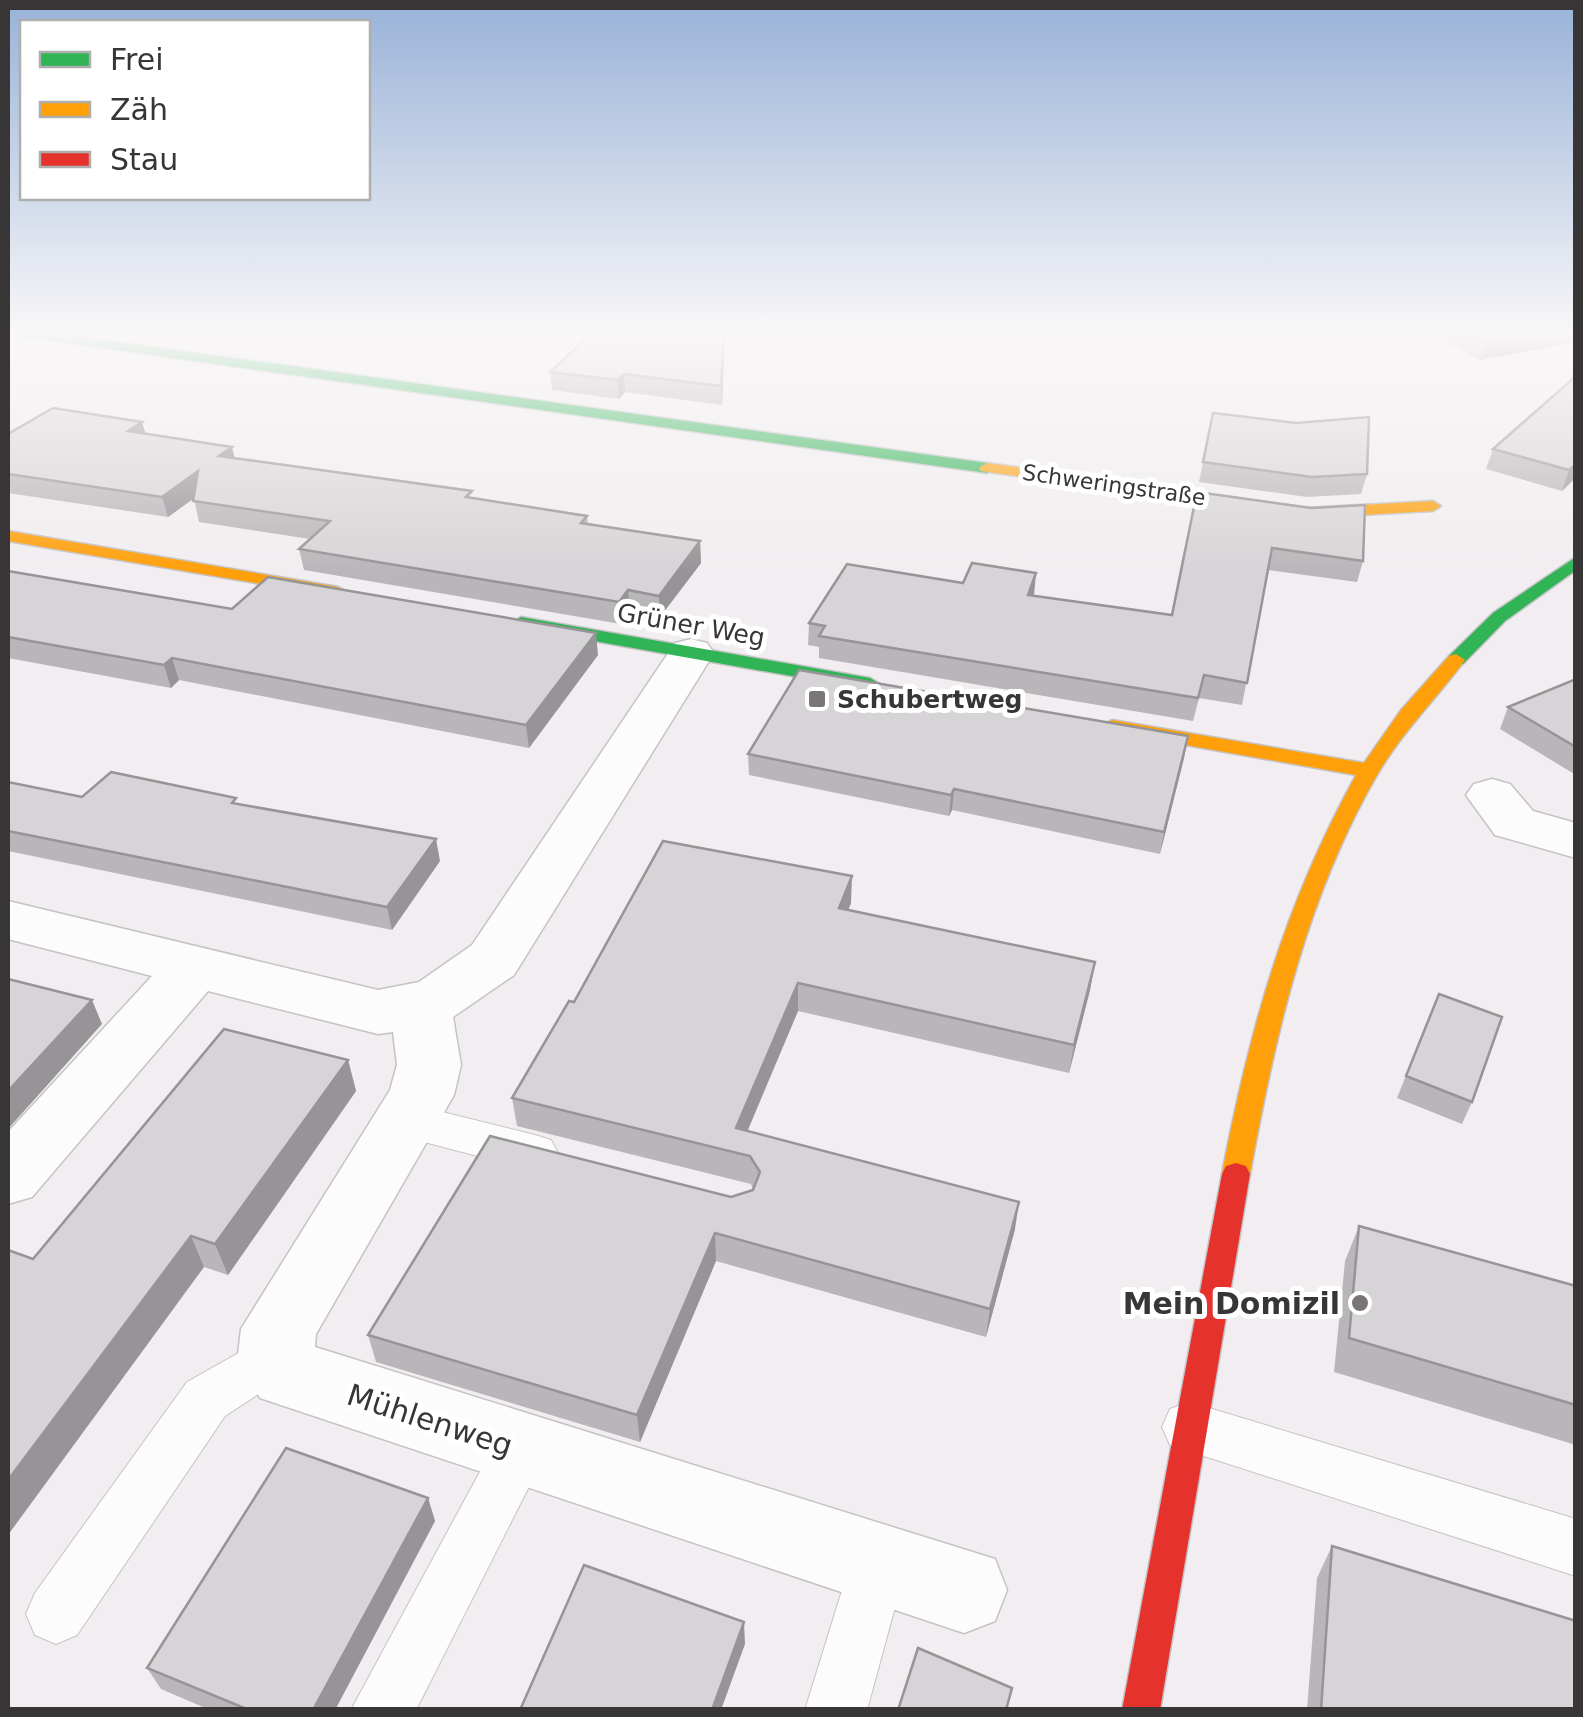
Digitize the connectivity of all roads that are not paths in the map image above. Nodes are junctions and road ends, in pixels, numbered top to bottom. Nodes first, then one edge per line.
1 (599, 413) edge
2 (1432, 506) dead end
3 (8, 536) edge
4 (1576, 562) edge
5 (354, 595) edge
6 (504, 620) edge
7 (691, 653) junction
8 (889, 688) edge
9 (1080, 720) edge
10 (1365, 770) junction
11 (1492, 795) dead end
12 (1576, 841) edge
13 (8, 920) edge
14 (196, 966) junction
15 (421, 1008) junction
16 (406, 1121) junction
17 (579, 1164) edge
18 (8, 1177) edge
19 (276, 1355) junction
20 (1189, 1427) junction
21 (521, 1450) junction
22 (1576, 1548) edge
23 (878, 1563) junction
24 (964, 1590) dead end
25 (56, 1614) dead end
26 (382, 1710) edge
27 (836, 1710) edge
28 (1141, 1710) edge

1 - 2 street, Schweringstraße
3 - 5 street
4 - 10 street
6 - 7 street, Grüner Weg
7 - 8 street, Grüner Weg
7 - 15 street
9 - 10 street
10 - 20 street
11 - 12 street
13 - 14 street
14 - 15 street
14 - 18 street
15 - 16 street
16 - 17 lane
16 - 19 street
19 - 21 street, Mühlenweg
19 - 25 lane
20 - 22 lane
20 - 28 street
21 - 23 street, Mühlenweg
21 - 26 lane
23 - 24 street, Mühlenweg
23 - 27 lane

